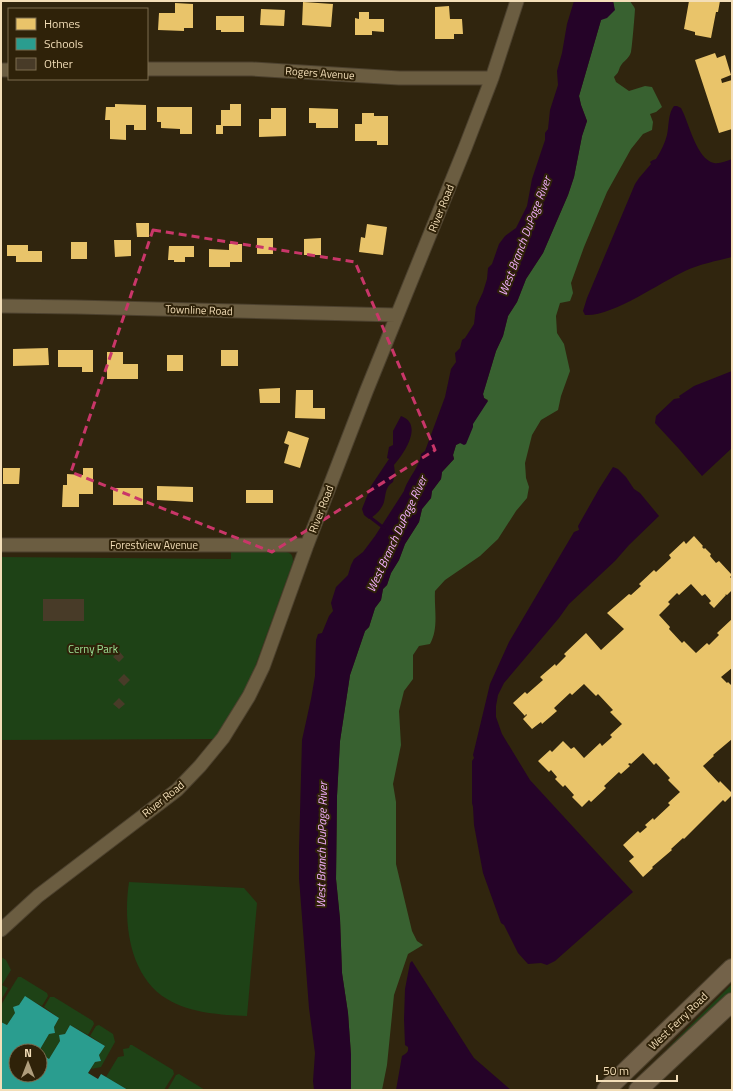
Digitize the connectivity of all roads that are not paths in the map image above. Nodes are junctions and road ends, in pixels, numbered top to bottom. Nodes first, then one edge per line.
1 (517, 1) edge
2 (148, 69) edge
3 (492, 78) junction
4 (1, 306) edge
5 (396, 315) junction
6 (1, 545) edge
7 (307, 545) junction
8 (1, 930) edge
9 (732, 968) edge
10 (732, 1002) edge
11 (606, 1090) edge
12 (638, 1090) edge

1 - 3 street, River Road
2 - 3 street, Rogers Avenue
3 - 5 street, River Road
4 - 5 street, Townline Road
5 - 7 street, River Road
6 - 7 street, Forestview Avenue
7 - 8 street, River Road
9 - 11 main road, West Ferry Road
10 - 12 main road, West Ferry Road

